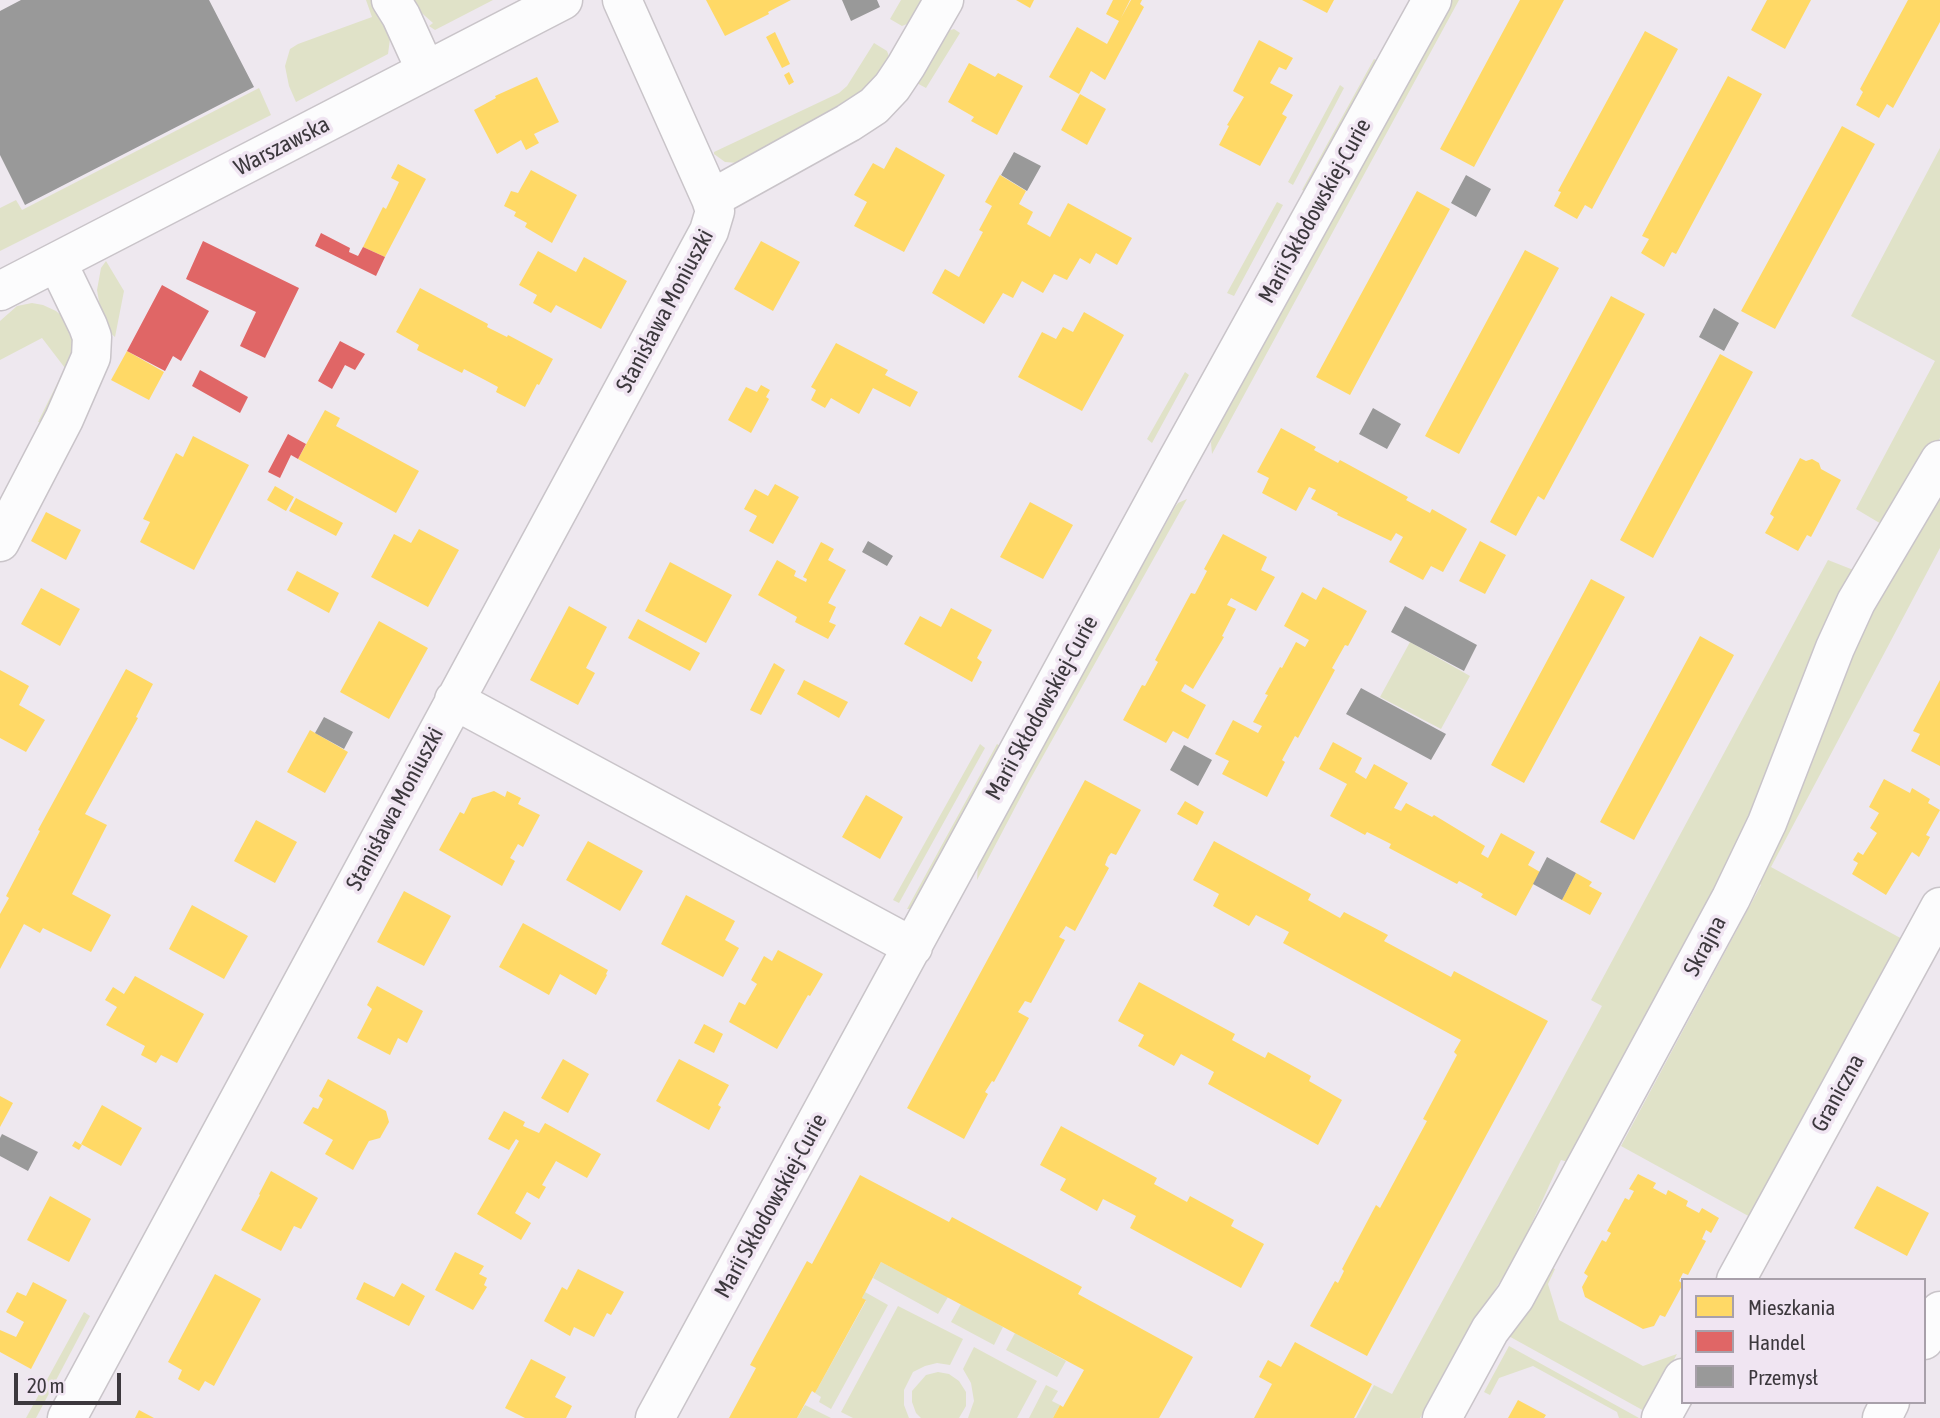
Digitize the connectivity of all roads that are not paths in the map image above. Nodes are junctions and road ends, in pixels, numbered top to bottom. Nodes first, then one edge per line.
1 (391, 0) edge
2 (563, 0) edge
3 (622, 0) edge
4 (944, 0) edge
5 (1432, 0) edge
6 (426, 71) junction
7 (711, 199) junction
8 (57, 262) junction
9 (0, 291) edge
10 (1940, 460) edge
11 (0, 542) edge
12 (454, 700) junction
13 (1940, 907) edge
14 (913, 947) junction
15 (1737, 1278) edge
16 (1940, 1311) edge
17 (1926, 1336) edge
18 (1681, 1382) edge
19 (66, 1418) edge
20 (654, 1418) edge
21 (1442, 1418) edge
22 (1661, 1418) edge

1 - 6 street
2 - 6 street, Warszawska
3 - 7 street, Stanisława Moniuszki
4 - 7 street, Stanisława Moniuszki
5 - 14 street, Marii Skłodowskiej-Curie
6 - 8 street, Warszawska
7 - 12 street, Stanisława Moniuszki
8 - 9 street, Warszawska
8 - 11 street
10 - 21 street, Skrajna
12 - 14 street
12 - 19 street, Stanisława Moniuszki
13 - 15 street, Graniczna
14 - 20 street, Marii Skłodowskiej-Curie
16 - 17 street
18 - 22 street

